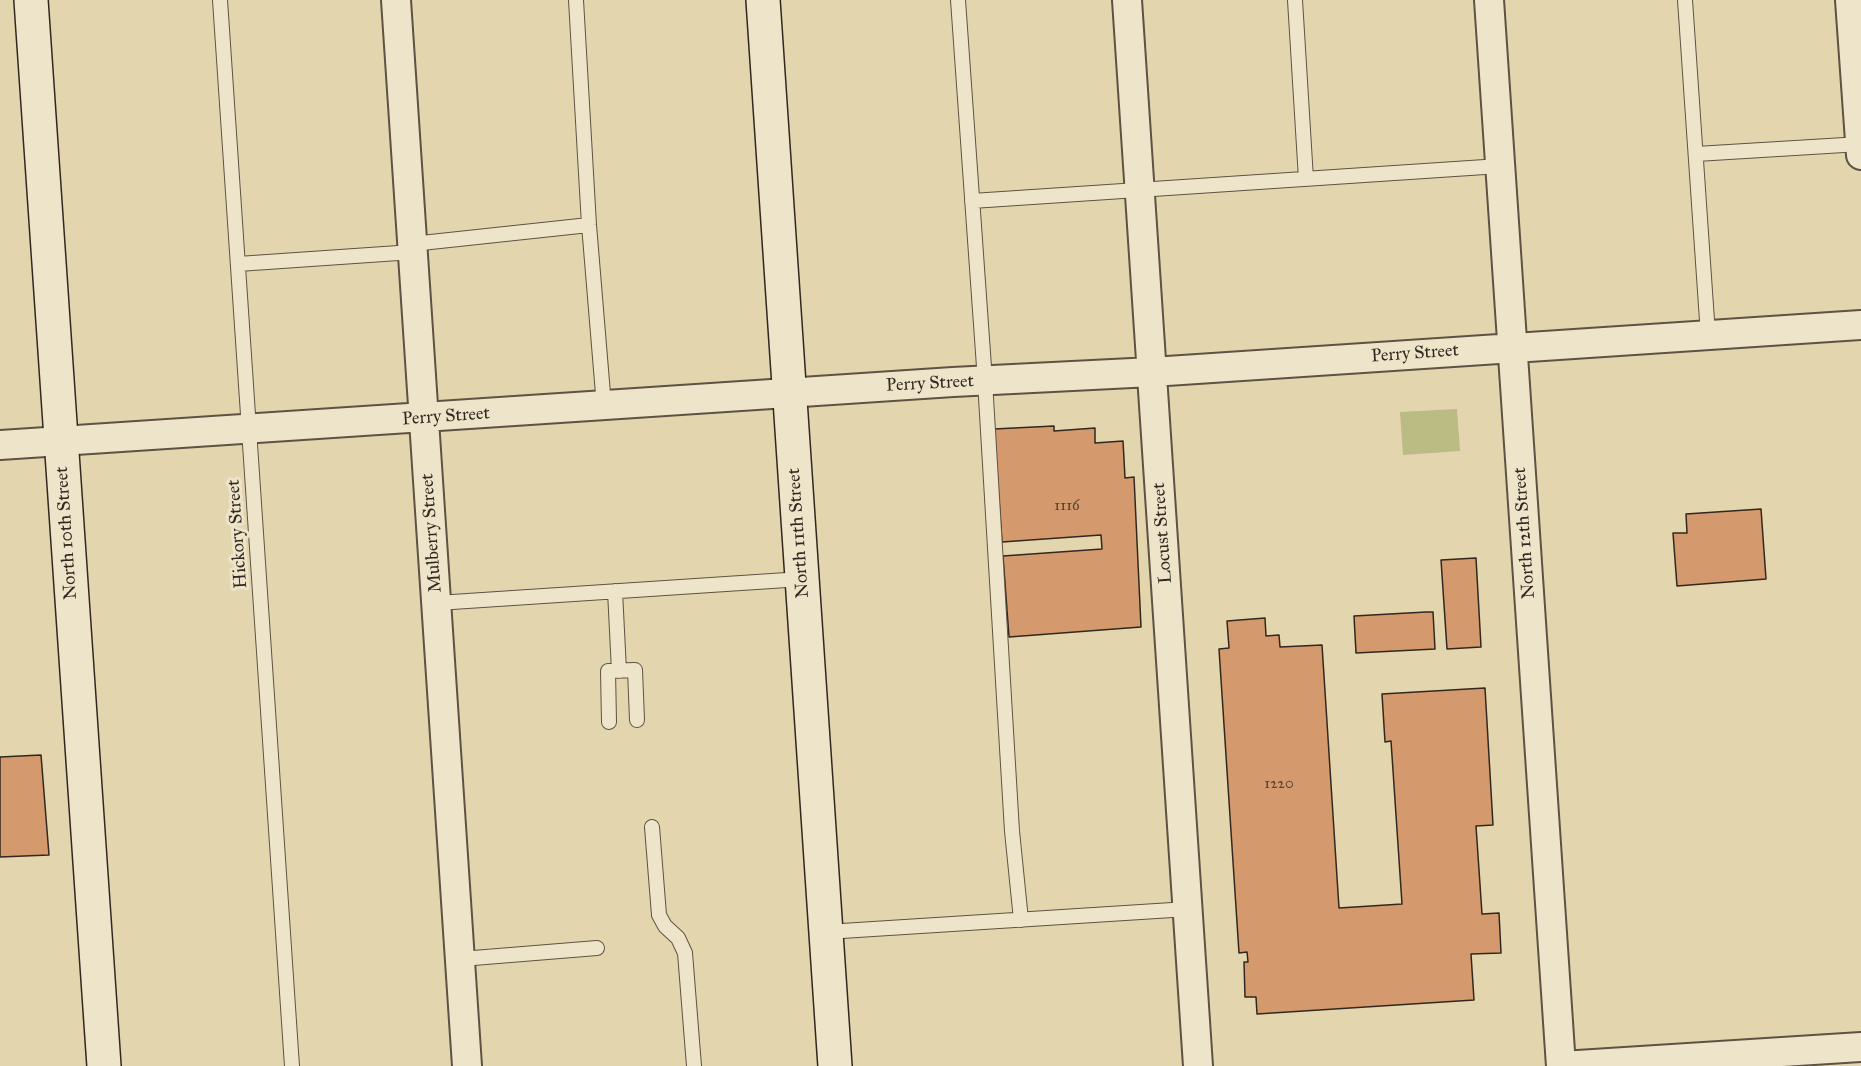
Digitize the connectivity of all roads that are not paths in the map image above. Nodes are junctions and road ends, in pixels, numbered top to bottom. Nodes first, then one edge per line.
1 (31, 0) edge
2 (220, 0) edge
3 (396, 0) edge
4 (576, 0) edge
5 (763, 0) edge
6 (958, 0) edge
7 (1126, 0) edge
8 (1295, 0) edge
9 (1489, 0) edge
10 (1685, 0) edge
11 (1850, 0) edge
12 (1861, 147) edge
13 (1696, 154) junction
14 (1500, 166) junction
15 (1306, 179) junction
16 (1139, 190) junction
17 (972, 201) junction
18 (589, 225) junction
19 (413, 248) junction
20 (238, 264) junction
21 (1861, 325) edge
22 (1708, 335) junction
23 (1512, 347) junction
24 (1152, 372) junction
25 (985, 381) junction
26 (790, 393) junction
27 (604, 406) junction
28 (424, 418) junction
29 (249, 430) junction
30 (61, 441) junction
31 (0, 445) edge
32 (802, 579) junction
33 (615, 591) junction
34 (437, 603) junction
35 (619, 671) junction
36 (637, 720) dead end
37 (609, 722) dead end
38 (652, 828) dead end
39 (1188, 909) junction
40 (1022, 920) junction
41 (826, 932) junction
42 (597, 948) dead end
43 (460, 959) junction
44 (1861, 1047) edge
45 (1749, 1060) edge
46 (104, 1066) edge
47 (292, 1066) edge
48 (467, 1066) edge
49 (694, 1066) edge
50 (835, 1066) edge
51 (1198, 1066) edge
52 (1562, 1066) edge

1 - 30 street, North 10th Street
2 - 20 lane, Hickory Street
3 - 19 street, Mulberry Street
4 - 18 lane
5 - 26 street, North 11th Street
6 - 17 lane
7 - 16 street, Locust Street
8 - 15 lane
9 - 14 street, North 12th Street
10 - 13 lane
11 - 12 street
12 - 13 lane
13 - 22 lane
14 - 15 lane
14 - 23 street, North 12th Street
15 - 16 lane
16 - 17 lane
16 - 24 street, Locust Street
17 - 25 lane
18 - 19 lane
18 - 27 lane
19 - 20 lane
19 - 28 street, Mulberry Street
20 - 29 lane, Hickory Street
21 - 22 street, Perry Street
22 - 23 street, Perry Street
23 - 24 street, Perry Street
23 - 52 street, North 12th Street
24 - 25 street, Perry Street
24 - 39 street, Locust Street
25 - 26 street, Perry Street
25 - 40 lane
26 - 27 street, Perry Street
26 - 32 street, North 11th Street
27 - 28 street, Perry Street
28 - 29 street, Perry Street
28 - 34 street, Mulberry Street
29 - 30 street, Perry Street
29 - 47 lane, Hickory Street
30 - 31 street, Perry Street
30 - 46 street, North 10th Street
32 - 33 lane
32 - 41 street, North 11th Street
33 - 34 lane
33 - 35 lane
34 - 43 street, Mulberry Street
35 - 36 lane
35 - 37 lane
38 - 49 lane
39 - 40 lane
39 - 51 street, Locust Street
40 - 41 lane
41 - 50 street, North 11th Street
42 - 43 lane
43 - 48 street, Mulberry Street
44 - 45 street
45 - 52 street

